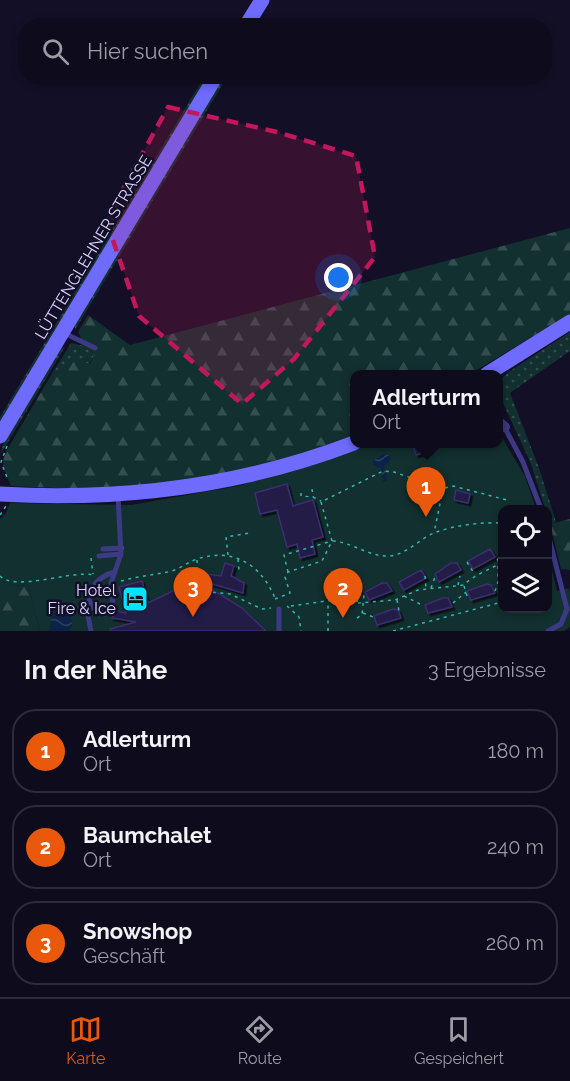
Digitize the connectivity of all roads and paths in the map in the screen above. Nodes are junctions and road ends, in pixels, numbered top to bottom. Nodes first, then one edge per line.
1 (262, 0) edge
2 (251, 18) edge
3 (211, 84) edge
4 (570, 322) edge
5 (63, 332) junction
6 (94, 348) dead end
7 (495, 370) edge
8 (503, 427) edge
9 (0, 436) edge
10 (350, 444) edge
11 (312, 489) dead end
12 (443, 489) junction
13 (301, 493) dead end
14 (0, 494) edge
15 (118, 496) junction
16 (313, 497) junction
17 (321, 502) junction
18 (506, 503) dead end
19 (539, 505) edge
20 (498, 524) edge
21 (250, 532) dead end
22 (434, 533) junction
23 (332, 541) junction
24 (103, 549) dead end
25 (552, 550) edge
26 (121, 551) junction
27 (91, 554) dead end
28 (99, 556) dead end
29 (228, 556) junction
30 (238, 558) junction
31 (498, 558) edge
32 (197, 559) junction
33 (467, 562) dead end
34 (497, 565) junction
35 (239, 571) dead end
36 (115, 572) junction
37 (288, 572) junction
38 (93, 574) junction
39 (435, 574) dead end
40 (0, 576) edge
41 (263, 576) junction
42 (425, 576) dead end
43 (460, 576) dead end
44 (476, 576) junction
45 (100, 577) junction
46 (259, 580) dead end
47 (498, 582) joint
48 (111, 583) junction
49 (464, 585) junction
50 (458, 586) junction
51 (431, 589) junction
52 (426, 590) junction
53 (495, 591) dead end
54 (466, 592) junction
55 (333, 593) dead end
56 (358, 593) dead end
57 (364, 594) dead end
58 (403, 595) junction
59 (467, 596) dead end
60 (275, 599) junction
61 (397, 599) junction
62 (333, 600) junction
63 (328, 601) junction
64 (356, 603) junction
65 (362, 603) junction
66 (453, 603) dead end
67 (498, 603) edge
68 (91, 606) junction
69 (424, 606) dead end
70 (282, 607) joint
71 (290, 607) junction
72 (399, 611) dead end
73 (362, 612) junction
74 (373, 617) dead end
75 (357, 618) dead end
76 (90, 631) edge
77 (279, 631) edge
78 (301, 631) edge
79 (328, 631) edge
80 (393, 631) edge
81 (548, 631) edge

1 - 2 main road
3 - 5 main road, LÜTTENGLEHNER STRASSE
4 - 7 main road
5 - 6 lane
5 - 9 main road, LÜTTENGLEHNER STRASSE
8 - 19 lane
10 - 15 main road
11 - 16 path
12 - 17 path
12 - 18 path
12 - 22 path
13 - 16 path
14 - 15 main road
15 - 26 lane
16 - 17 path
17 - 23 path
20 - 22 path
21 - 29 path
22 - 23 path
23 - 37 path
23 - 37 path
24 - 26 lane
25 - 81 lane
26 - 28 lane
26 - 36 lane
27 - 38 path
29 - 30 path
29 - 32 path
30 - 35 path
30 - 41 path
31 - 34 path
32 - 48 path
32 - 60 path
33 - 44 path
34 - 44 path
34 - 47 path
36 - 45 lane
36 - 48 lane
37 - 60 path
38 - 40 path
38 - 45 path
39 - 51 path
41 - 46 path
41 - 60 path
42 - 52 path
43 - 50 path
44 - 49 path
45 - 68 lane
47 - 53 path
48 - 68 lane
49 - 50 path
49 - 54 path
50 - 51 path
51 - 52 path
52 - 58 path
54 - 59 path
54 - 66 path
55 - 62 path
56 - 64 path
57 - 65 path
58 - 61 path
58 - 69 path
61 - 65 path
61 - 72 path
62 - 63 path
62 - 64 path
63 - 71 path
63 - 79 path
64 - 65 path
65 - 73 path
67 - 80 path
68 - 76 lane
70 - 71 path
70 - 77 lane
71 - 78 path
73 - 74 path
73 - 75 path

